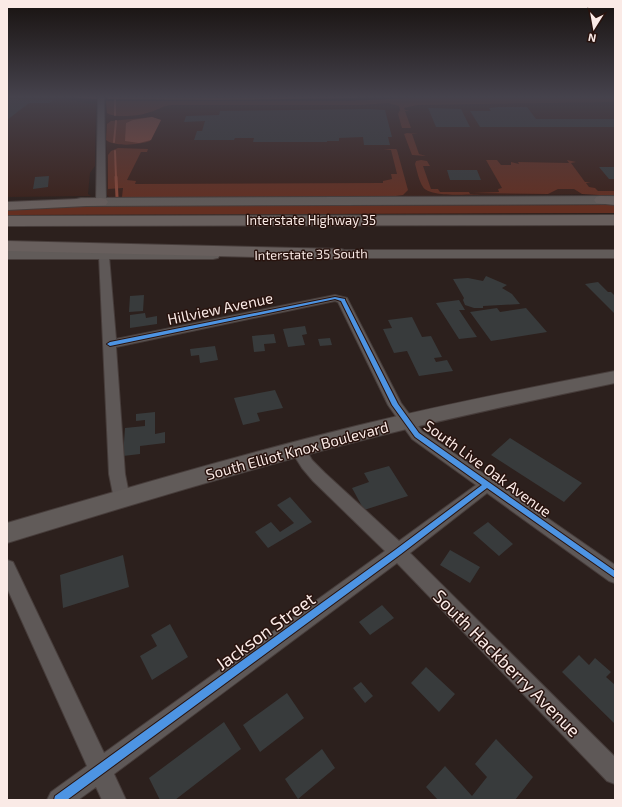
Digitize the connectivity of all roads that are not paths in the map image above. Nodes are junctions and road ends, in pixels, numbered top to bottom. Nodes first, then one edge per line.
1 (101, 135) edge
2 (610, 200) edge
3 (7, 202) edge
4 (101, 202) junction
5 (7, 206) edge
6 (615, 220) edge
7 (7, 221) edge
8 (615, 234) edge
9 (7, 235) edge
10 (7, 246) edge
11 (341, 254) junction
12 (615, 254) edge
13 (7, 255) edge
14 (104, 256) junction
15 (335, 298) joint
16 (110, 344) junction
17 (615, 377) edge
18 (407, 421) junction
19 (298, 449) junction
20 (487, 485) junction
21 (122, 499) junction
22 (7, 533) edge
23 (398, 552) junction
24 (7, 568) edge
25 (615, 575) edge
26 (100, 770) junction
27 (615, 773) edge
28 (59, 800) edge
29 (114, 800) edge

1 - 4 street
2 - 4 main road
3 - 4 main road
4 - 5 highway
6 - 7 highway, Interstate Highway 35
8 - 9 highway, Interstate Highway 35
10 - 11 highway
11 - 12 main road, Interstate 35 South
11 - 14 main road, Interstate 35 South
13 - 14 main road, Interstate 35 South
14 - 16 street
15 - 16 street, Hillview Avenue
15 - 18 street, South Live Oak Avenue
16 - 21 street
17 - 18 main road, South Elliot Knox Boulevard
18 - 19 main road, South Elliot Knox Boulevard
18 - 20 street, South Live Oak Avenue
19 - 21 main road, South Elliot Knox Boulevard
19 - 23 street, South Hackberry Avenue
20 - 23 street, Jackson Street
20 - 25 street, South Live Oak Avenue
21 - 22 main road, South Elliot Knox Boulevard
23 - 26 street, Jackson Street
23 - 27 street, South Hackberry Avenue
24 - 26 street
26 - 28 street, Jackson Street
26 - 29 street

